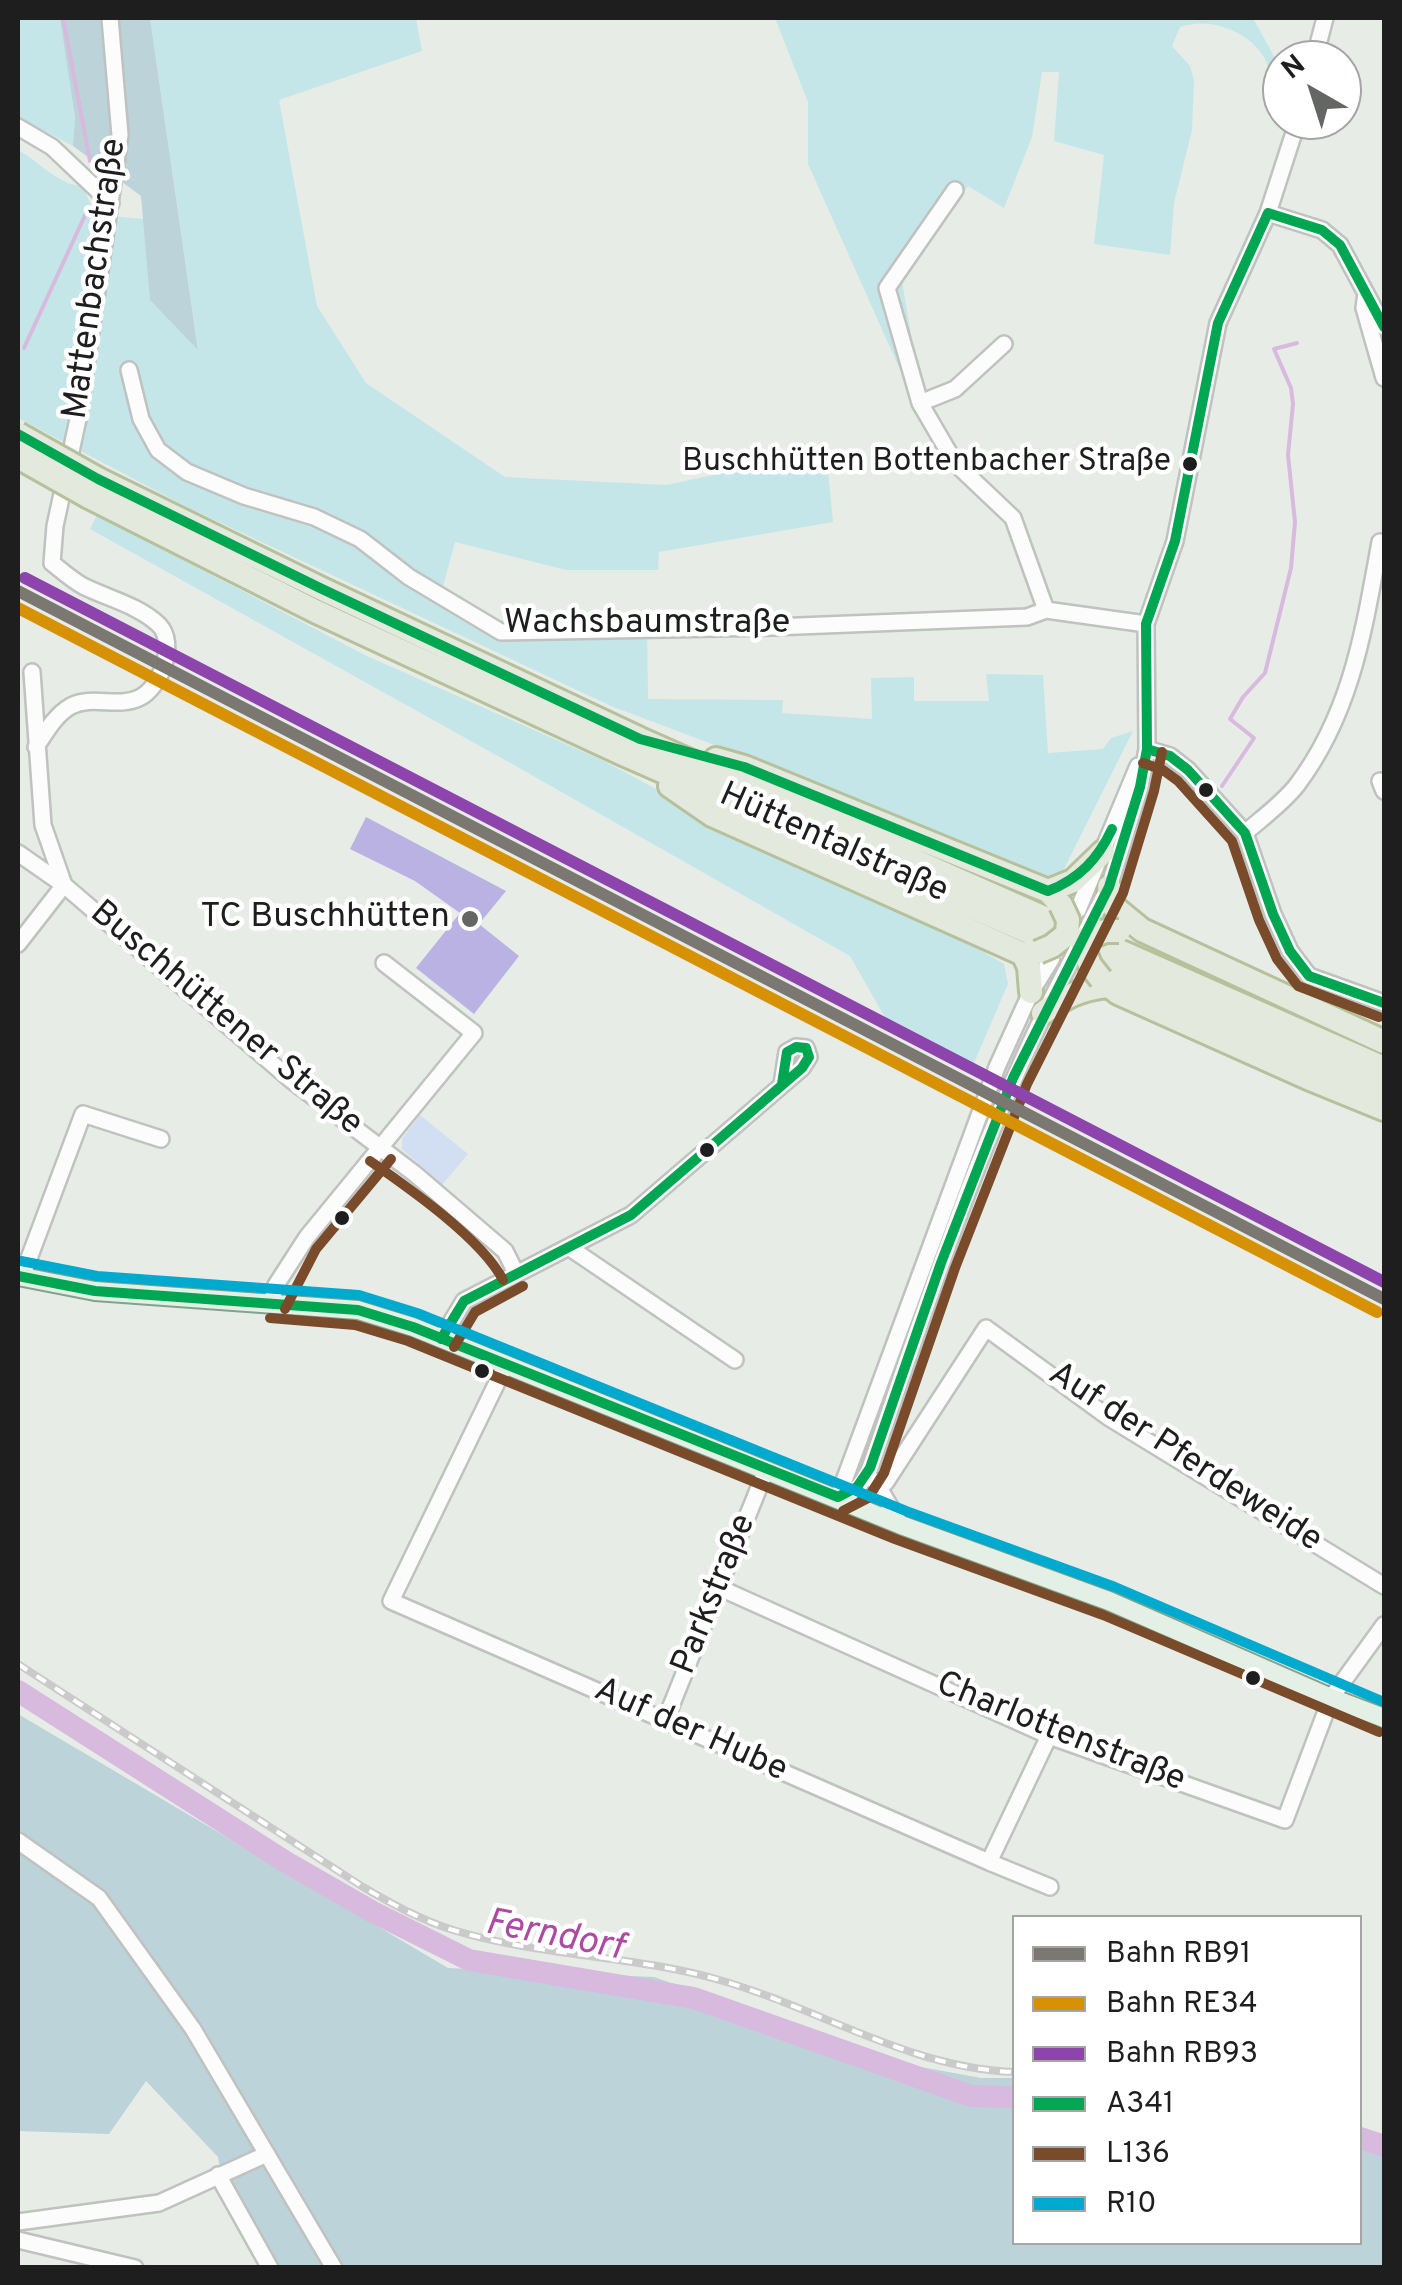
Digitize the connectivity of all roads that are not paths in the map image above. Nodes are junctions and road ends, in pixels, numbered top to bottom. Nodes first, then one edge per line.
1 (110, 18) edge
2 (18, 127) edge
3 (1293, 140) edge
4 (956, 190) dead end
5 (112, 204) junction
6 (1268, 214) junction
7 (1366, 293) junction
8 (1384, 326) edge
9 (1004, 344) dead end
10 (128, 370) dead end
11 (1384, 378) edge
12 (920, 403) junction
13 (18, 434) edge
14 (18, 457) edge
15 (94, 488) junction
16 (1380, 542) dead end
17 (1046, 610) junction
18 (1146, 624) junction
19 (32, 672) dead end
20 (631, 746) junction
21 (36, 747) junction
22 (1147, 750) junction
23 (1245, 833) junction
24 (1102, 852) junction
25 (18, 853) edge
26 (64, 885) junction
27 (1109, 887) junction
28 (1130, 930) junction
29 (1067, 936) junction
30 (18, 944) edge
31 (384, 963) dead end
32 (1104, 982) junction
33 (1037, 1003) junction
34 (1384, 1004) edge
35 (1384, 1042) edge
36 (1384, 1068) edge
37 (782, 1084) dead end
38 (1384, 1088) edge
39 (1384, 1108) edge
40 (160, 1139) dead end
41 (379, 1148) junction
42 (570, 1248) junction
43 (516, 1273) junction
44 (20, 1276) edge
45 (270, 1303) junction
46 (442, 1339) junction
47 (735, 1360) dead end
48 (505, 1366) junction
49 (870, 1468) junction
50 (766, 1470) junction
51 (878, 1489) junction
52 (838, 1497) junction
53 (901, 1526) junction
54 (1384, 1586) edge
55 (720, 1588) junction
56 (1384, 1625) edge
57 (1331, 1698) junction
58 (1384, 1718) edge
59 (665, 1721) junction
60 (1049, 1736) junction
61 (18, 1841) edge
62 (989, 1862) junction
63 (1050, 1888) dead end
64 (267, 2154) junction
65 (218, 2175) junction
66 (18, 2222) edge
67 (18, 2240) edge
68 (136, 2268) edge
69 (270, 2268) edge
70 (334, 2268) edge

1 - 5 street, Mattenbachstraße
2 - 5 street
3 - 6 street
4 - 12 street
5 - 21 street, Mattenbachstraße
6 - 7 street
6 - 18 street
7 - 8 street
7 - 11 street
9 - 12 street
10 - 17 street, Wachsbaumstraße
12 - 17 street
13 - 15 highway, Hüttentalstraße, bridge
14 - 15 highway, Hüttentalstraße, bridge
15 - 20 highway, Hüttentalstraße
16 - 23 street
17 - 18 street, Wachsbaumstraße
18 - 22 street
19 - 21 street
20 - 29 highway
20 - 29 highway
20 - 36 highway, Hüttentalstraße
20 - 38 highway, Hüttentalstraße
21 - 26 street
22 - 23 street
22 - 24 street
22 - 27 street
23 - 34 street
24 - 29 street
24 - 29 highway
25 - 26 street, Buschhüttener Straße
26 - 30 street
26 - 41 street, Buschhüttener Straße
27 - 28 highway
27 - 29 street
28 - 29 highway, bridge
28 - 35 highway
29 - 32 highway, bridge
29 - 33 street
29 - 33 highway
31 - 41 street
32 - 33 highway
32 - 39 highway
33 - 49 street
33 - 52 street
37 - 42 street
40 - 44 street
41 - 43 street, Buschhüttener Straße
41 - 45 street
42 - 43 street
42 - 47 street
43 - 46 street
44 - 45 main road
45 - 46 main road
46 - 48 main road
48 - 50 main road
48 - 59 street, Auf der Hube
49 - 51 street
49 - 52 street
50 - 52 main road
50 - 55 street, Parkstraße
51 - 53 street
51 - 54 street, Auf der Pferdeweide
52 - 53 main road
53 - 57 main road
55 - 59 street, Parkstraße
55 - 60 street, Charlottenstraße
56 - 57 street
57 - 58 main road
57 - 60 street, Charlottenstraße
59 - 62 street, Auf der Hube
60 - 62 street
61 - 64 street
62 - 63 street, Auf der Hube
64 - 65 street
64 - 70 street
65 - 66 street
65 - 69 street
67 - 68 street

